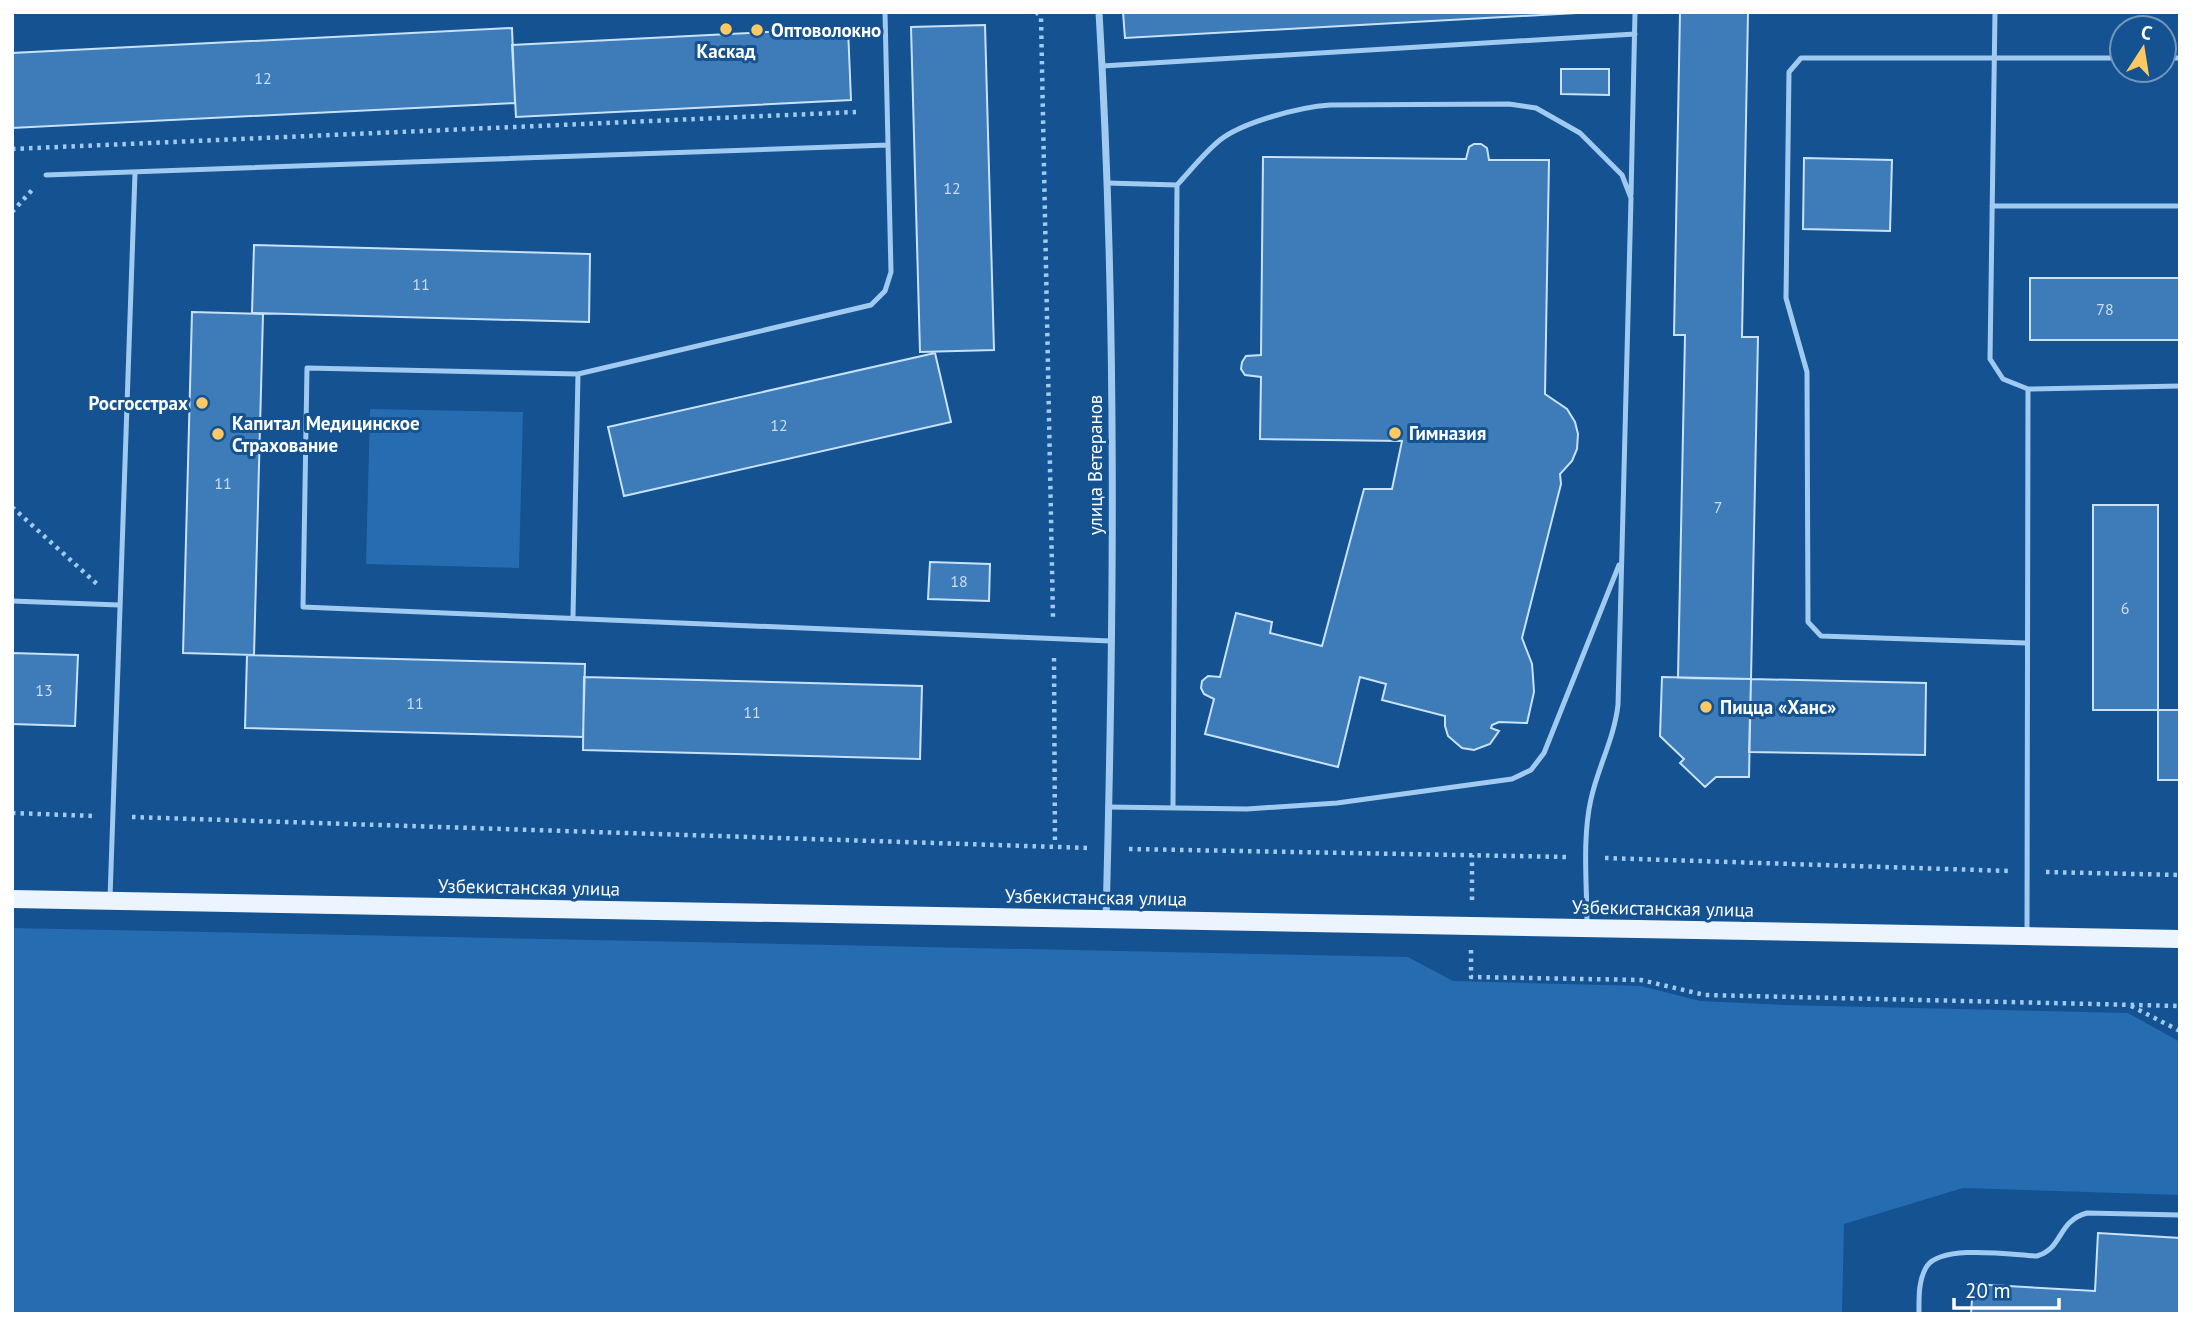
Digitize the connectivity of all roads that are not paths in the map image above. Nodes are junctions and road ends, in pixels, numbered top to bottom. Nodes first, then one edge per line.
1 (885, 12) edge
2 (1099, 12) edge
3 (1635, 12) edge
4 (1995, 12) edge
5 (1635, 34) junction
6 (1995, 57) junction
7 (2108, 58) edge
8 (1102, 66) junction
9 (888, 145) junction
10 (135, 173) junction
11 (46, 175) road end
12 (1107, 183) junction
13 (1177, 185) junction
14 (1631, 198) junction
15 (2180, 205) edge
16 (1992, 206) junction
17 (578, 373) junction
18 (2180, 386) edge
19 (2028, 389) junction
20 (1622, 558) junction
21 (12, 601) edge
22 (119, 605) junction
23 (573, 617) junction
24 (1110, 641) junction
25 (2026, 643) junction
26 (1108, 807) junction
27 (1173, 807) junction
28 (12, 899) edge
29 (110, 901) junction
30 (1105, 918) junction
31 (1587, 928) junction
32 (2027, 936) junction
33 (2180, 939) edge
34 (2180, 1215) edge
35 (1919, 1314) edge

1 - 9 lane
2 - 8 street, улица Ветеранов
3 - 5 lane
4 - 6 lane
5 - 8 lane
5 - 14 lane
6 - 7 lane
6 - 16 lane
6 - 25 lane
8 - 12 street, улица Ветеранов
9 - 10 lane
9 - 17 lane
10 - 11 lane
10 - 22 lane
12 - 13 lane
12 - 24 street, улица Ветеранов
13 - 14 lane
13 - 27 lane
14 - 20 lane
15 - 16 lane
16 - 19 lane
17 - 23 lane
17 - 23 lane
18 - 19 lane
19 - 25 lane
20 - 27 lane
20 - 31 lane
21 - 22 lane
22 - 29 lane
23 - 24 lane
24 - 26 street, улица Ветеранов
25 - 32 lane
26 - 27 lane
26 - 30 street, улица Ветеранов
28 - 29 main road, Узбекистанская улица
29 - 30 main road, Узбекистанская улица
30 - 31 main road, Узбекистанская улица
31 - 32 main road, Узбекистанская улица
32 - 33 main road, Узбекистанская улица
34 - 35 lane

